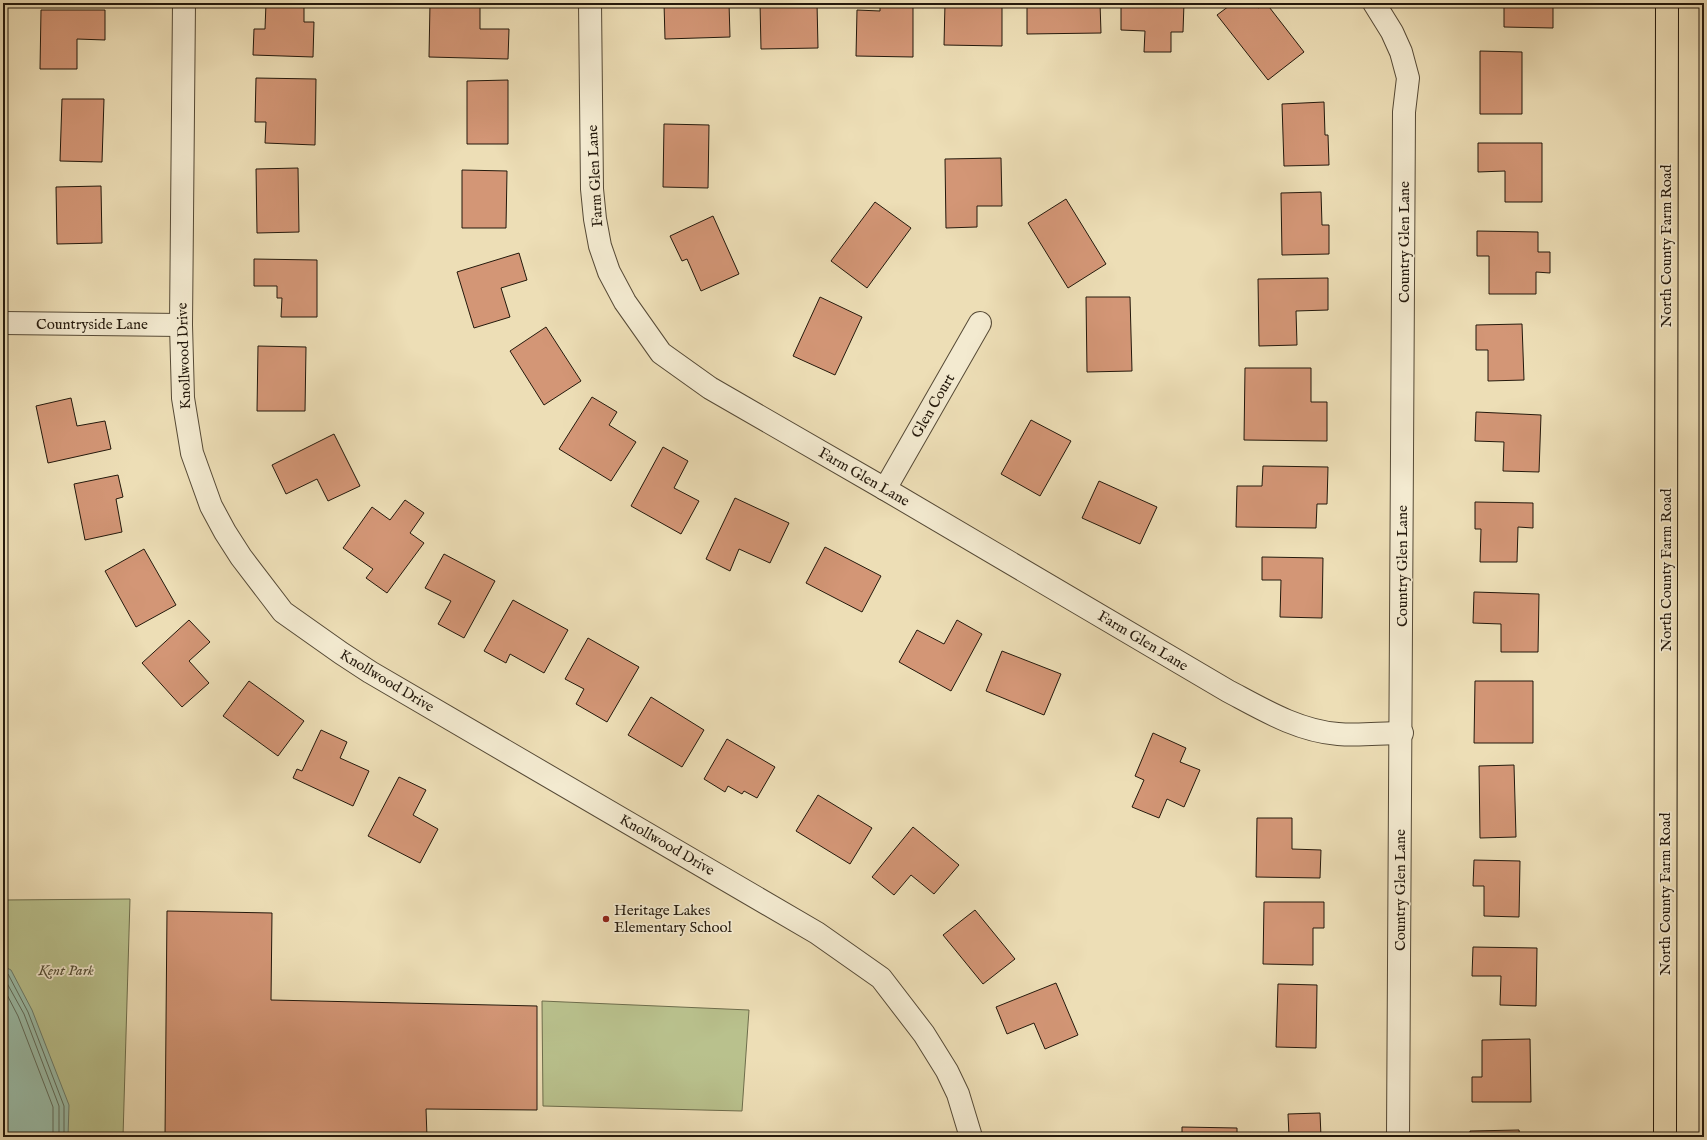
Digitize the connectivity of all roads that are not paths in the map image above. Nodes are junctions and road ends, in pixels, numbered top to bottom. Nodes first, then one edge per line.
1 (184, 3) edge
2 (590, 3) edge
3 (1374, 3) edge
4 (1667, 3) edge
5 (3, 323) edge
6 (980, 323) dead end
7 (182, 325) junction
8 (885, 489) junction
9 (1402, 733) junction
10 (972, 1137) edge
11 (1398, 1137) edge
12 (1665, 1137) edge

1 - 7 street, Knollwood Drive
2 - 8 street, Farm Glen Lane
3 - 9 street, Country Glen Lane
4 - 12 main road, North County Farm Road
5 - 7 street, Countryside Lane
6 - 8 street, Glen Court
7 - 10 street, Knollwood Drive
8 - 9 street, Farm Glen Lane
9 - 11 street, Country Glen Lane

